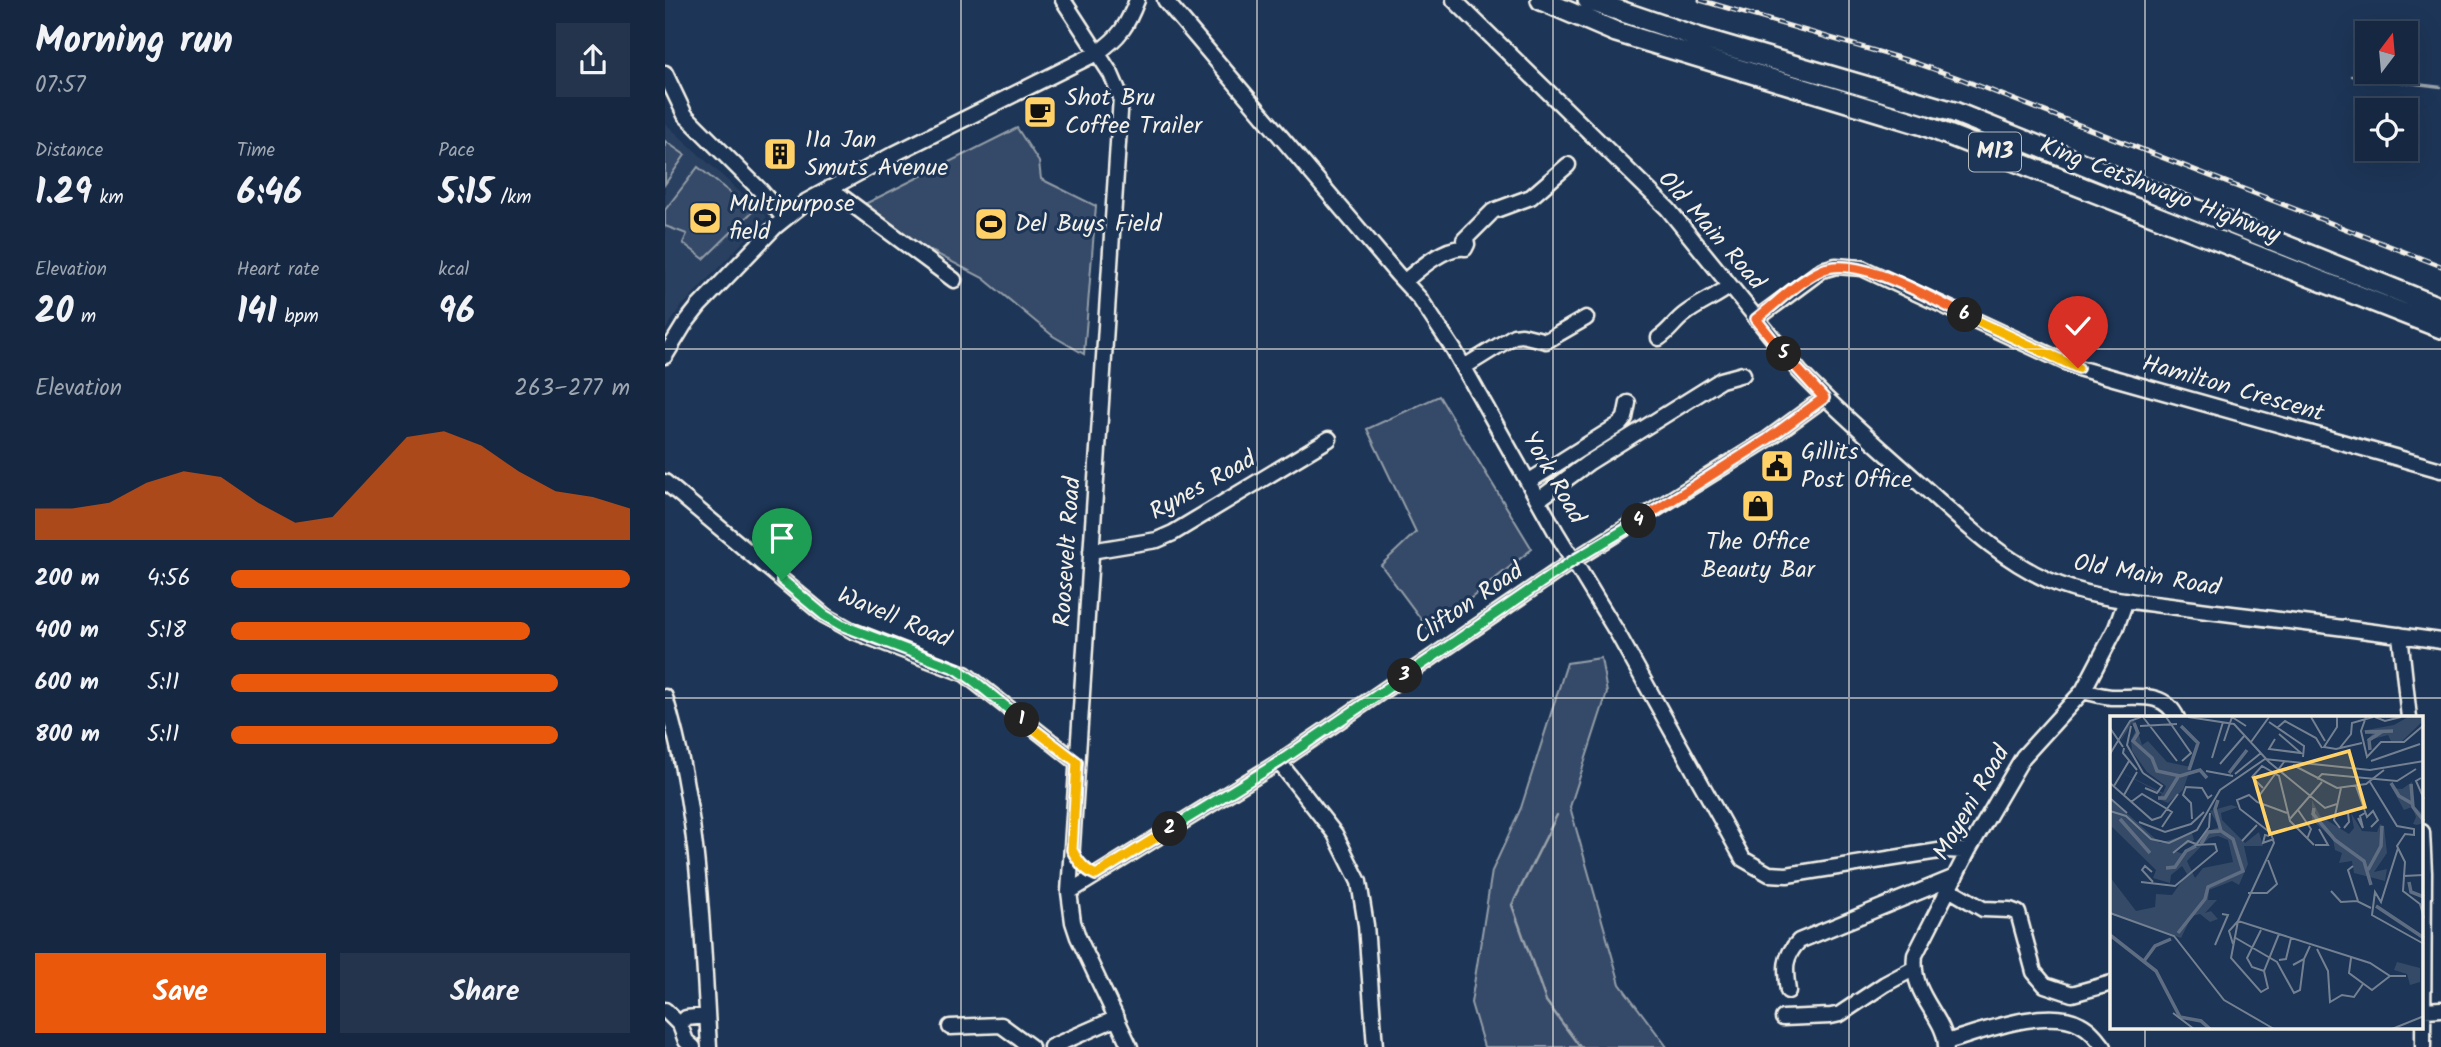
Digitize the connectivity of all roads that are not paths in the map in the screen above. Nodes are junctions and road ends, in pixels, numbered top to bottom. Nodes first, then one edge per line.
1 (1063, 0) edge
2 (1137, 0) edge
3 (1165, 0) edge
4 (1454, 0) edge
5 (1541, 0) edge
6 (1588, 0) edge
7 (1097, 53) junction
8 (665, 73) edge
9 (1568, 165) dead end
10 (829, 188) junction
11 (785, 219) junction
12 (954, 280) dead end
13 (1405, 281) junction
14 (1730, 286) junction
15 (2441, 308) edge
16 (1586, 318) dead end
17 (1756, 319) junction
18 (2441, 328) edge
19 (1659, 338) dead end
20 (665, 356) edge
21 (1464, 367) junction
22 (1743, 374) dead end
23 (1824, 398) junction
24 (1628, 403) dead end
25 (1329, 439) dead end
26 (2441, 470) edge
27 (665, 482) edge
28 (1528, 482) junction
29 (1538, 500) junction
30 (1091, 551) junction
31 (1574, 560) junction
32 (2126, 600) junction
33 (2400, 635) junction
34 (2441, 641) edge
35 (2083, 691) junction
36 (665, 697) edge
37 (2176, 716) edge
38 (2409, 716) edge
39 (1077, 762) junction
40 (1279, 762) junction
41 (1072, 850) junction
42 (1968, 851) junction
43 (2423, 873) edge
44 (1096, 875) junction
45 (1952, 883) junction
46 (1069, 892) junction
47 (1913, 969) junction
48 (2110, 984) edge
49 (1788, 991) dead end
50 (2441, 1009) edge
51 (665, 1010) edge
52 (2423, 1012) edge
53 (707, 1016) junction
54 (1117, 1018) junction
55 (1783, 1018) dead end
56 (680, 1026) junction
57 (950, 1027) dead end
58 (1946, 1045) edge
59 (693, 1047) edge
60 (709, 1047) edge
61 (1031, 1047) edge
62 (1051, 1047) edge
63 (1130, 1047) edge
64 (1375, 1047) edge
65 (2104, 1047) edge
66 (2423, 1047) edge

1 - 7 street, Roosevelt Road
2 - 7 street
3 - 13 street, York Road
4 - 14 street, Old Main Road
5 - 18 highway, King Cetshwayo Highway / M13
6 - 15 highway, King Cetshwayo Highway / M13
7 - 10 street
7 - 30 street, Roosevelt Road
8 - 11 street
9 - 13 street
10 - 11 street
10 - 12 street
11 - 20 street
13 - 21 street, York Road
14 - 17 street, Old Main Road
14 - 19 street
16 - 21 street
17 - 23 street, Old Main Road
17 - 26 street, Hamilton Crescent
21 - 28 street, York Road
22 - 29 street
23 - 31 street, Clifton Road
23 - 32 street, Old Main Road
24 - 28 street
25 - 30 street, Rynes Road
27 - 39 street, Wavell Road
28 - 29 street, York Road
29 - 31 street, York Road
30 - 39 street, Roosevelt Road
31 - 40 street, Clifton Road
31 - 42 street, York Road
32 - 33 street, Old Main Road
32 - 35 street, Moyeni Road
33 - 34 street, Old Main Road
33 - 38 street
35 - 37 street
35 - 42 street, Moyeni Road
36 - 53 street
39 - 41 street, Roosevelt Road
40 - 44 street, Clifton Road
40 - 64 street
41 - 44 street
41 - 46 street, Roosevelt Road
42 - 45 street, Moyeni Road
43 - 52 street
44 - 46 street, Clifton Road
45 - 47 street, Moyeni Road
45 - 48 street
45 - 49 street
46 - 54 street, Roosevelt Road
47 - 55 street
47 - 58 street
50 - 52 street
51 - 56 street
52 - 66 street
53 - 56 street
53 - 60 street
54 - 62 street
54 - 63 street, Roosevelt Road
56 - 59 street
57 - 61 street
58 - 65 street

